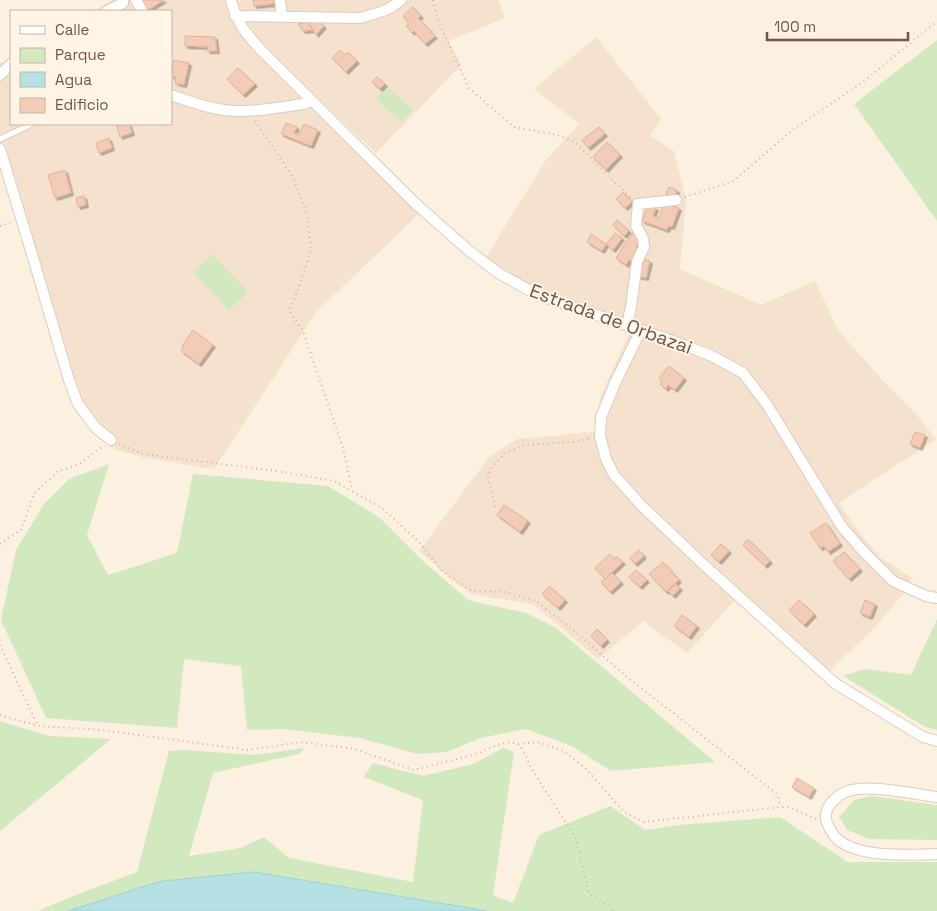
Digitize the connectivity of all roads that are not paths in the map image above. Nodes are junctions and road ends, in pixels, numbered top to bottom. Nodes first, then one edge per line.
1 (231, 0) edge
2 (280, 0) edge
3 (401, 0) edge
4 (123, 5) edge
5 (110, 10) edge
6 (236, 16) junction
7 (282, 16) junction
8 (10, 65) edge
9 (0, 75) edge
10 (172, 95) edge
11 (312, 101) junction
12 (30, 125) edge
13 (0, 139) edge
14 (0, 149) edge
15 (676, 200) road end
16 (627, 325) junction
17 (640, 330) junction
18 (111, 440) road end
19 (937, 598) edge
20 (937, 740) edge
21 (937, 797) edge
22 (937, 854) edge

1 - 6 street, Estrada de Orbazai
2 - 7 street
3 - 7 street
4 - 5 street
6 - 7 street
6 - 11 street, Estrada de Orbazai
8 - 9 street
10 - 11 street
11 - 16 street, Estrada de Orbazai
12 - 13 lane
14 - 18 street
15 - 16 street
16 - 17 street, Estrada de Orbazai
17 - 19 street, Estrada de Orbazai
17 - 20 street
21 - 22 street

